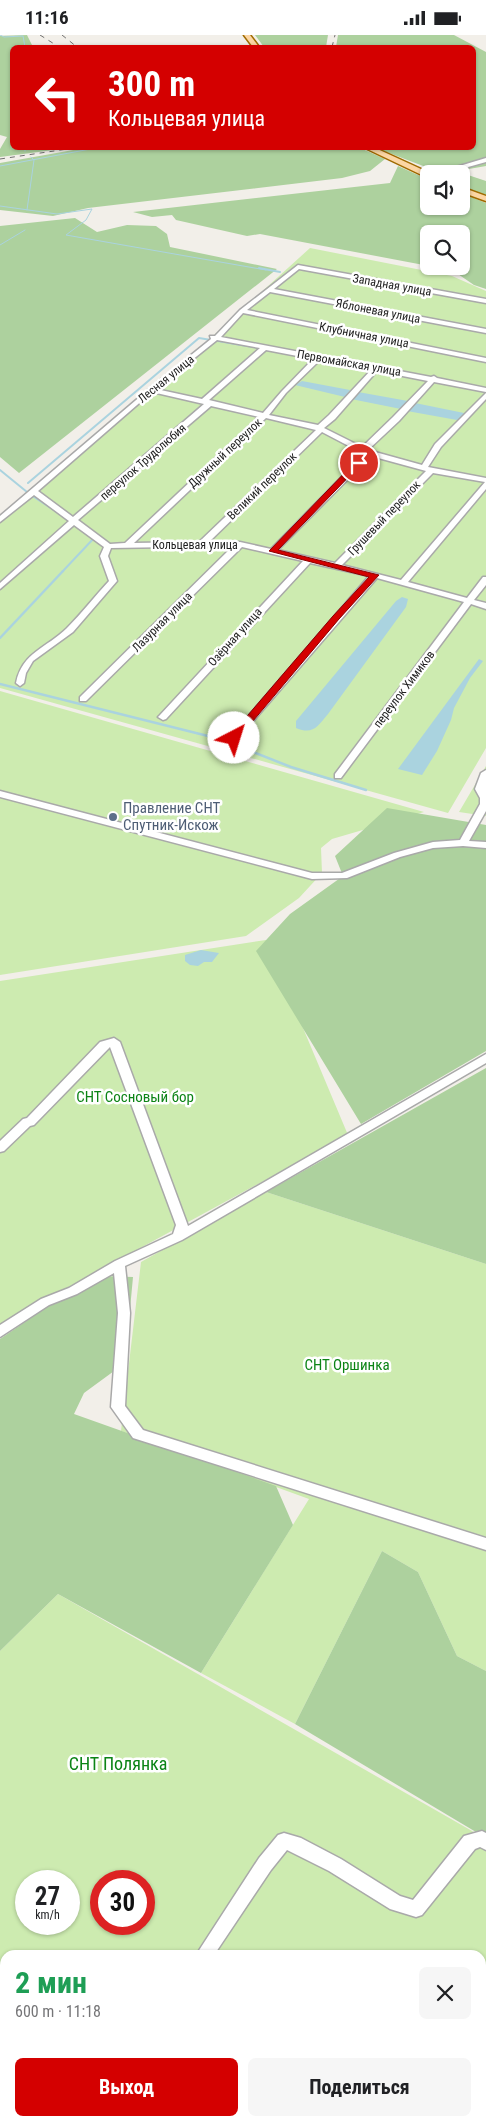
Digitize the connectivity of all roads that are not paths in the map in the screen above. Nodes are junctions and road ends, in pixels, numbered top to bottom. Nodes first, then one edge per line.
1 (373, 150) edge
2 (486, 160) edge
3 (468, 165) edge
4 (420, 171) edge
5 (470, 193) edge
6 (486, 199) edge
7 (298, 267) joint
8 (271, 290) junction
9 (486, 301) edge
10 (242, 311) junction
11 (486, 331) edge
12 (214, 337) junction
13 (265, 347) junction
14 (319, 357) junction
15 (486, 360) edge
16 (376, 368) junction
17 (434, 378) junction
18 (151, 390) junction
19 (486, 390) edge
20 (486, 395) edge
21 (208, 402) junction
22 (264, 416) junction
23 (319, 428) junction
24 (366, 451) junction
25 (427, 469) junction
26 (486, 480) edge
27 (33, 491) junction
28 (0, 520) edge
29 (74, 520) junction
30 (202, 544) junction
31 (240, 544) junction
32 (128, 545) junction
33 (108, 546) junction
34 (273, 551) junction
35 (308, 560) junction
36 (337, 566) junction
37 (375, 575) junction
38 (486, 579) edge
39 (402, 583) junction
40 (0, 587) edge
41 (469, 603) junction
42 (486, 606) edge
43 (20, 683) dead end
44 (83, 699) dead end
45 (163, 717) dead end
46 (234, 738) dead end
47 (486, 773) edge
48 (338, 776) dead end
49 (0, 794) edge
50 (463, 843) junction
51 (486, 845) edge
52 (486, 1058) edge
53 (0, 1148) edge
54 (178, 1237) junction
55 (119, 1264) junction
56 (0, 1331) edge
57 (486, 1544) edge
58 (486, 1842) edge
59 (207, 1950) edge

1 - 4 main road
2 - 3 street
5 - 6 main road
7 - 8 street, Лесная улица
7 - 9 street, Западная улица
8 - 10 street, Лесная улица
8 - 11 street, Яблоневая улица
10 - 12 street, Лесная улица
10 - 15 street, Клубничная улица
12 - 13 street, Первомайская улица
12 - 18 street, Лесная улица
13 - 14 street, Первомайская улица
13 - 21 street, переулок Трудолюбия
14 - 16 street, Первомайская улица
14 - 22 street, Дружный переулок
16 - 17 street, Первомайская улица
16 - 23 street, Великий переулок
17 - 19 street, Первомайская улица
17 - 24 street
18 - 21 street
18 - 27 street, Лесная улица
20 - 25 street, Грушевый переулок
21 - 22 street
21 - 29 street, переулок Трудолюбия
22 - 23 street
22 - 32 street, Дружный переулок
23 - 24 street
23 - 30 street, Великий переулок
24 - 25 street
24 - 34 street
25 - 26 street
25 - 36 street, Грушевый переулок
26 - 39 street
27 - 28 street, Лесная улица
27 - 29 street
29 - 33 street
29 - 40 street, переулок Трудолюбия
30 - 31 street, Кольцевая улица
30 - 32 street, Кольцевая улица
31 - 34 street, Кольцевая улица
31 - 44 street, Лазурная улица
32 - 33 street, Кольцевая улица
33 - 43 street
34 - 35 street, Кольцевая улица
35 - 36 street, Кольцевая улица
35 - 45 street, Озёрная улица
36 - 37 street, Кольцевая улица
37 - 39 street, Кольцевая улица
37 - 46 street
38 - 41 street, переулок Химиков
39 - 41 street, Кольцевая улица
41 - 42 street, Кольцевая улица
41 - 48 street, переулок Химиков
47 - 50 street
49 - 50 street
50 - 51 street
52 - 54 street
53 - 54 street
54 - 55 street
55 - 56 street
55 - 57 street
58 - 59 street

